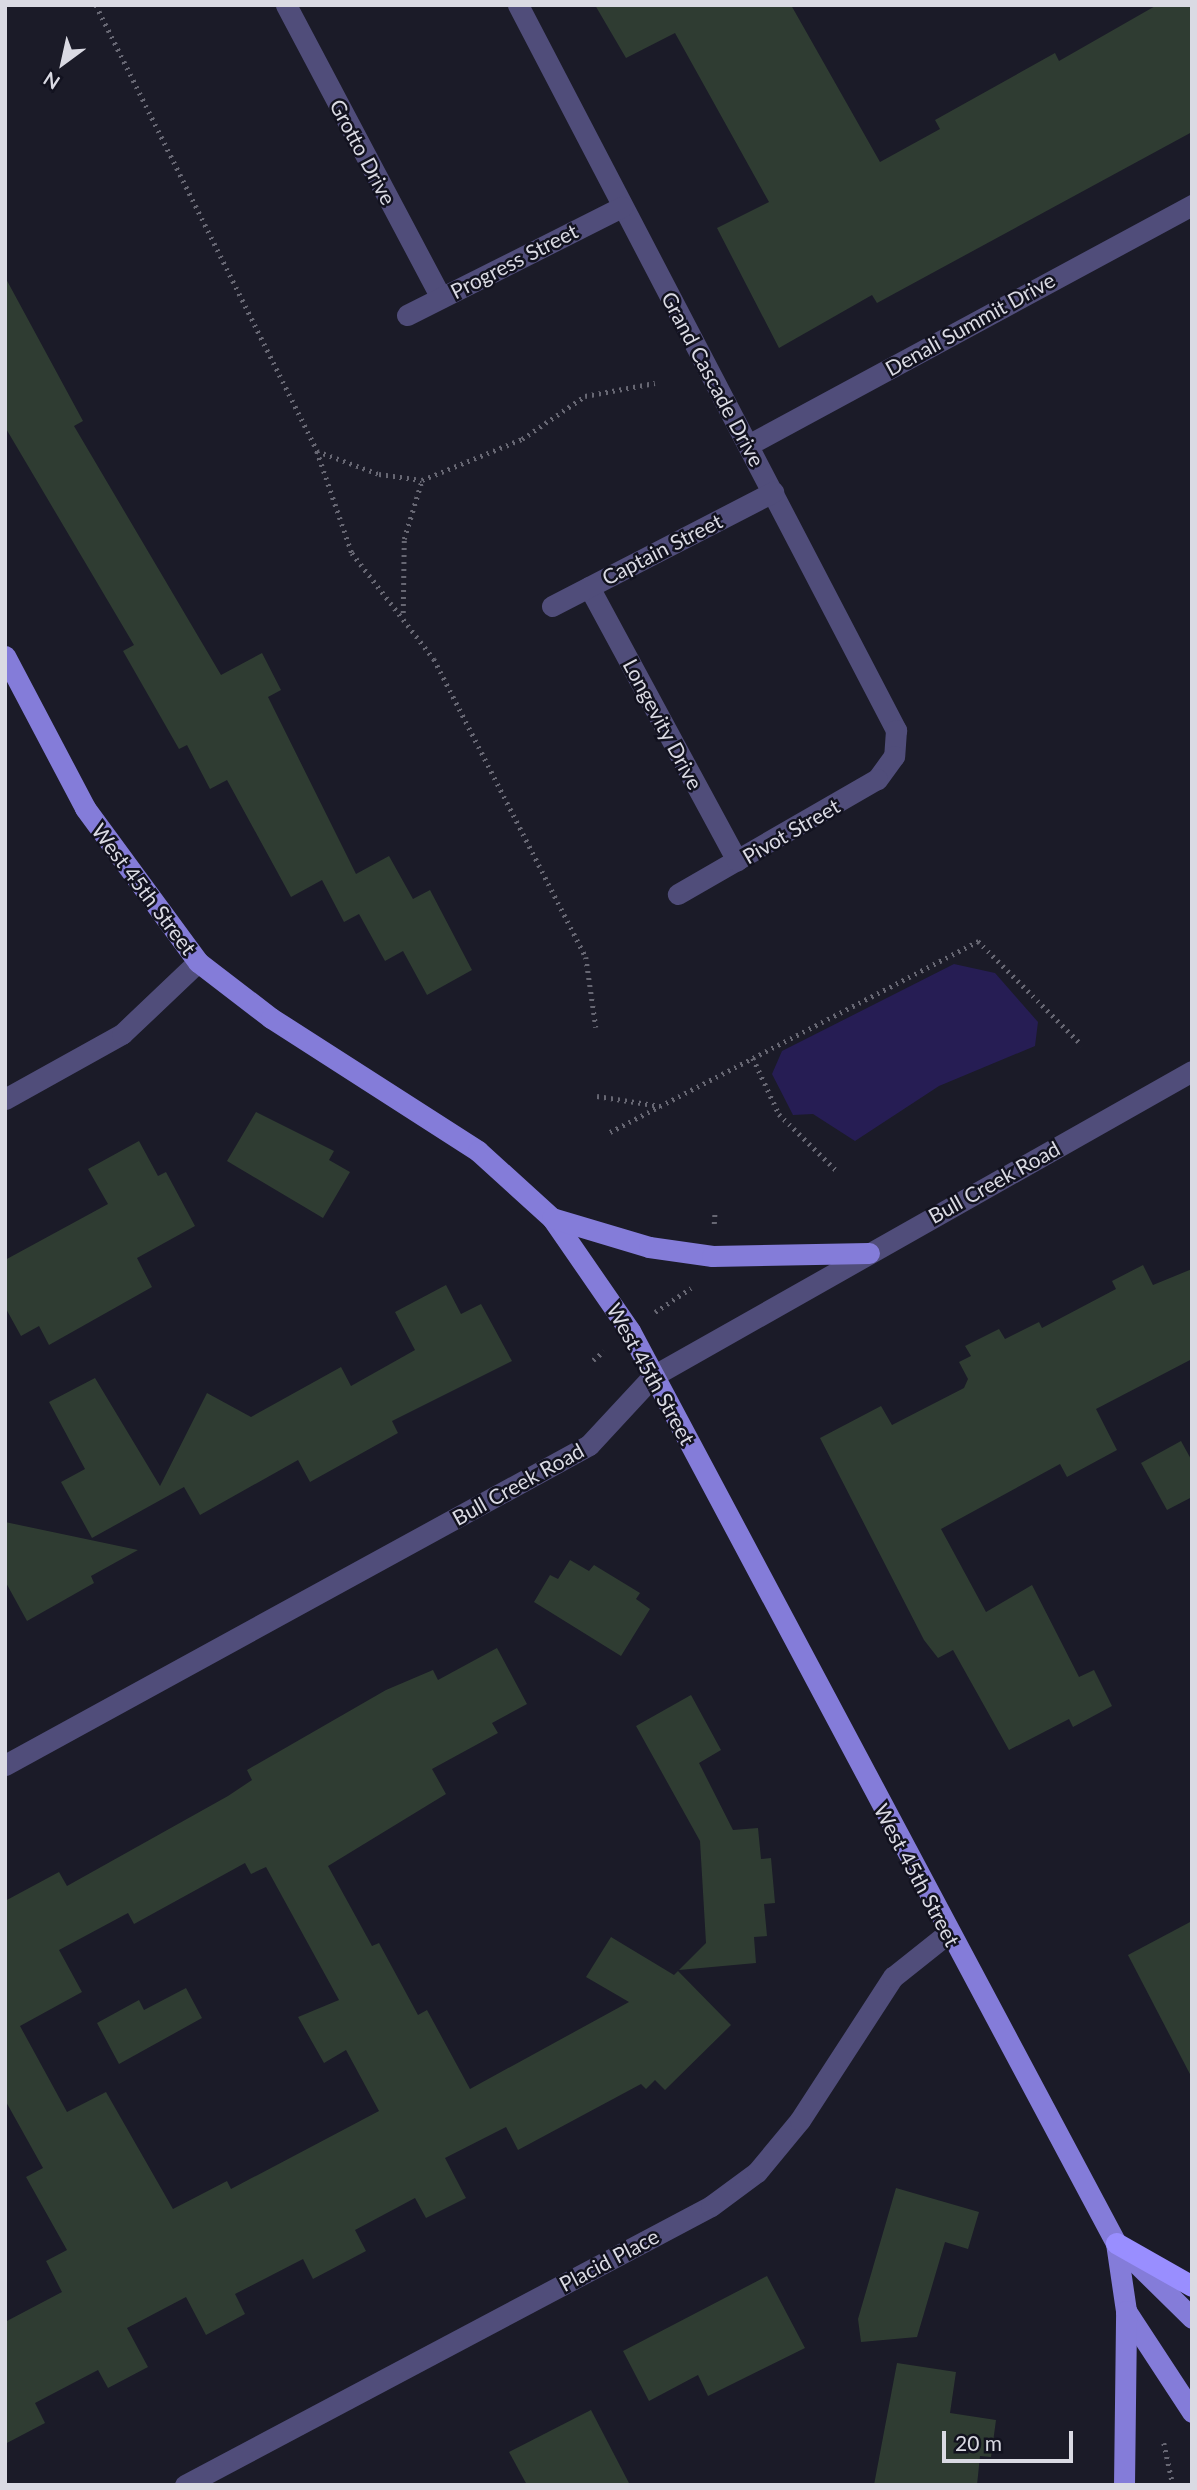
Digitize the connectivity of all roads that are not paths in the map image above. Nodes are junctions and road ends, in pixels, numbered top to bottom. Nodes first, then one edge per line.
1 (286, 5) edge
2 (518, 5) edge
3 (1192, 205) edge
4 (622, 207) junction
5 (441, 298) junction
6 (407, 315) dead end
7 (748, 445) junction
8 (773, 492) junction
9 (589, 587) junction
10 (552, 606) dead end
11 (5, 656) edge
12 (894, 756) joint
13 (737, 861) junction
14 (678, 894) dead end
15 (198, 962) junction
16 (1192, 1071) edge
17 (5, 1099) edge
18 (552, 1218) junction
19 (869, 1253) junction
20 (653, 1376) junction
21 (5, 1765) edge
22 (947, 1934) junction
23 (1116, 2243) junction
24 (1192, 2286) edge
25 (1126, 2311) junction
26 (1192, 2318) edge
27 (1192, 2412) edge
28 (185, 2485) edge
29 (1124, 2485) edge

1 - 5 street, Grotto Drive
2 - 4 street, Grand Cascade Drive
3 - 7 street, Denali Summit Drive
4 - 5 street, Progress Street
4 - 7 street, Grand Cascade Drive
5 - 6 street, Progress Street
7 - 8 street, Grand Cascade Drive
8 - 9 street, Captain Street
8 - 12 street, Grand Cascade Drive
9 - 10 street, Captain Street
9 - 13 street, Longevity Drive
11 - 15 main road, West 45th Street
12 - 13 street, Pivot Street
13 - 14 street, Pivot Street
15 - 17 street
15 - 18 main road, West 45th Street
16 - 19 street, Bull Creek Road
18 - 19 main road
18 - 20 main road, West 45th Street
19 - 20 street, Bull Creek Road
20 - 21 street, Bull Creek Road
20 - 22 main road, West 45th Street
22 - 23 main road, West 45th Street
22 - 28 street, Placid Place
23 - 24 highway
23 - 25 main road, West 45th Street
23 - 26 main road, West 45th Street
25 - 27 main road, West 45th Street
25 - 29 main road

